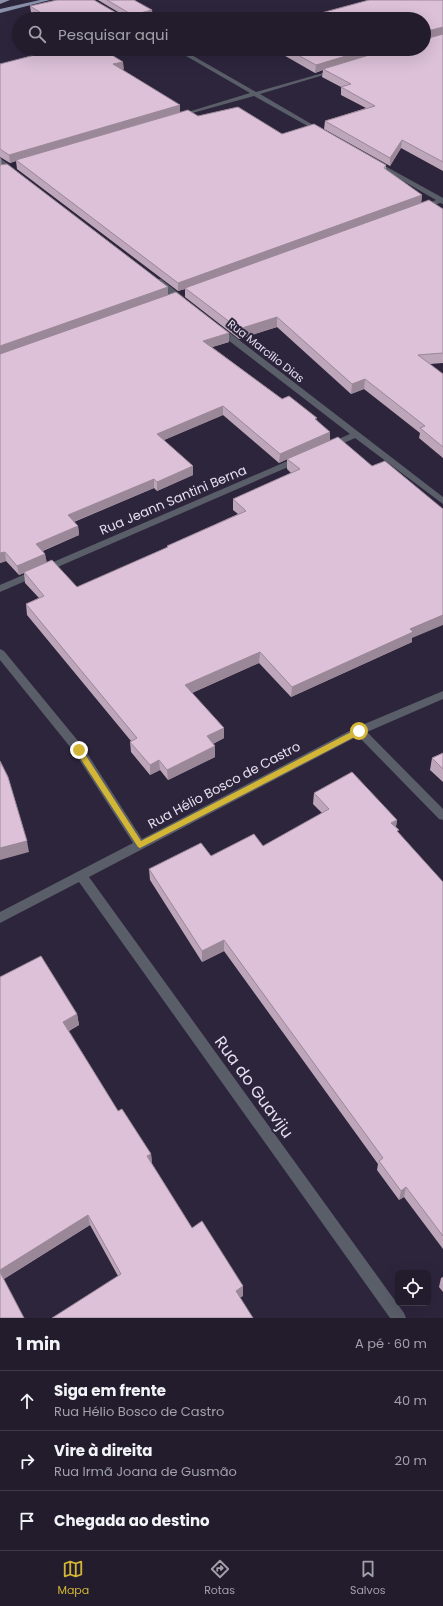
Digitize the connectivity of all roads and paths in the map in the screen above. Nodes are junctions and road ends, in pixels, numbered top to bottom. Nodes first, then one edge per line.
1 (7, 0) edge
2 (47, 0) edge
3 (0, 2) edge
4 (0, 11) edge
5 (189, 56) edge
6 (345, 67) edge
7 (255, 94) junction
8 (173, 118) edge
9 (330, 137) edge
10 (365, 157) edge
11 (0, 160) edge
12 (13, 166) junction
13 (0, 170) edge
14 (22, 177) edge
15 (442, 201) edge
16 (411, 211) edge
17 (152, 277) edge
18 (189, 306) edge
19 (214, 325) edge
20 (357, 434) junction
21 (320, 450) edge
22 (306, 456) edge
23 (443, 501) edge
24 (0, 589) edge
25 (0, 653) edge
26 (443, 695) edge
27 (359, 731) junction
28 (443, 816) edge
29 (140, 845) junction
30 (81, 876) junction
31 (0, 918) edge
32 (399, 1318) edge

1 - 3 main road
2 - 4 main road
5 - 7 street
6 - 7 street
7 - 8 street
7 - 9 street
10 - 15 street
11 - 12 street
12 - 13 street
12 - 14 street
15 - 16 street
17 - 18 street
19 - 20 street, Rua Marcílio Dias
20 - 21 street
20 - 23 street, Rua Marcílio Dias
22 - 24 street, Rua Jeann Santini Berna
25 - 29 street
26 - 27 street, Rua Hélio Bosco de Castro
27 - 28 street
27 - 29 street, Rua Hélio Bosco de Castro
29 - 30 street, Rua Hélio Bosco de Castro
30 - 31 street, Rua Hélio Bosco de Castro
30 - 32 street, Rua do Guaviju

